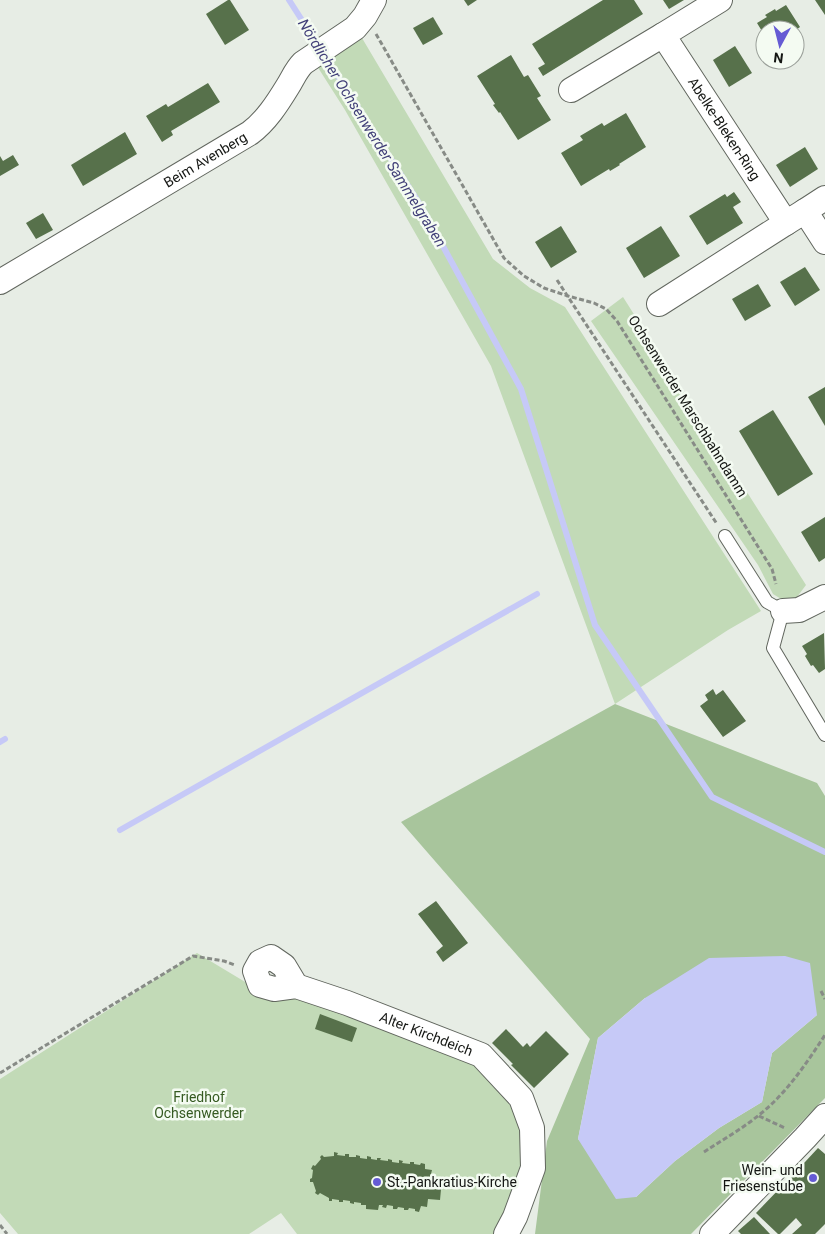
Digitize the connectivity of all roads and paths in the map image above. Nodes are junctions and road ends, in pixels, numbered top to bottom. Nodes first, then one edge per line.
1 (720, 0) edge
2 (370, 8) edge
3 (663, 35) junction
4 (571, 90) dead end
5 (825, 198) edge
6 (796, 217) junction
7 (825, 242) edge
8 (557, 280) dead end
9 (0, 282) edge
10 (568, 296) junction
11 (659, 304) dead end
12 (725, 536) joint
13 (772, 569) dead end
14 (825, 598) edge
15 (783, 611) junction
16 (825, 735) edge
17 (255, 972) joint
18 (821, 991) dead end
19 (825, 998) edge
20 (825, 1035) edge
21 (0, 1073) edge
22 (758, 1116) junction
23 (825, 1116) edge
24 (806, 1138) junction
25 (704, 1152) dead end
26 (0, 1226) edge
27 (7, 1234) edge
28 (506, 1234) edge
29 (712, 1234) edge

1 - 3 street
2 - 9 street, Beim Avenberg
2 - 10 path, Ochsenwerder Marschbahndamm
3 - 4 street
3 - 6 street, Abelke-Bleken-Ring
5 - 6 street
6 - 7 street, Abelke-Bleken-Ring
6 - 11 street
8 - 10 path
10 - 12 path
10 - 13 path, Ochsenwerder Marschbahndamm
12 - 15 lane
14 - 15 street
15 - 16 lane
17 - 21 path
17 - 28 street, Alter Kirchdeich
18 - 19 path
20 - 22 path
22 - 24 path
22 - 25 path
23 - 24 street
24 - 29 street
26 - 27 path

